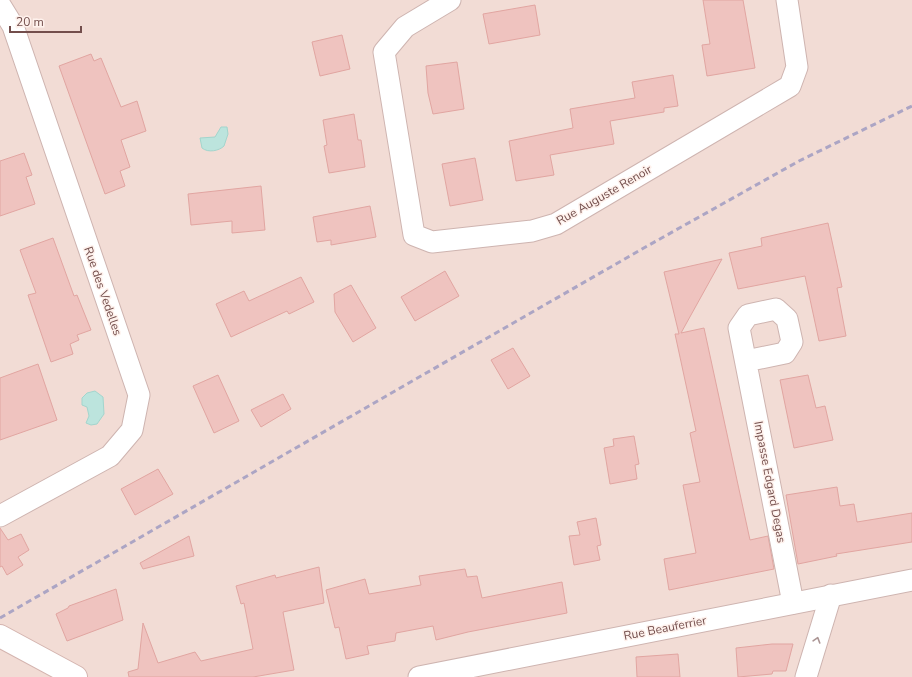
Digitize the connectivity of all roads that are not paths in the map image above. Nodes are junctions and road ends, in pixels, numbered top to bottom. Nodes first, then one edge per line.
1 (450, 0) edge
2 (787, 0) edge
3 (0, 4) edge
4 (746, 361) dead end
5 (0, 516) edge
6 (912, 580) edge
7 (831, 595) junction
8 (793, 603) junction
9 (0, 636) edge
10 (76, 677) edge
11 (419, 677) edge
12 (806, 677) edge

1 - 2 street, Rue Auguste Renoir
3 - 5 street, Rue des Vedelles
4 - 8 street, Impasse Edgard Degas
6 - 7 street, Rue Beauferrier
7 - 8 street, Rue Beauferrier
12 -> 7 street
8 - 11 street, Rue Beauferrier
9 - 10 main road

